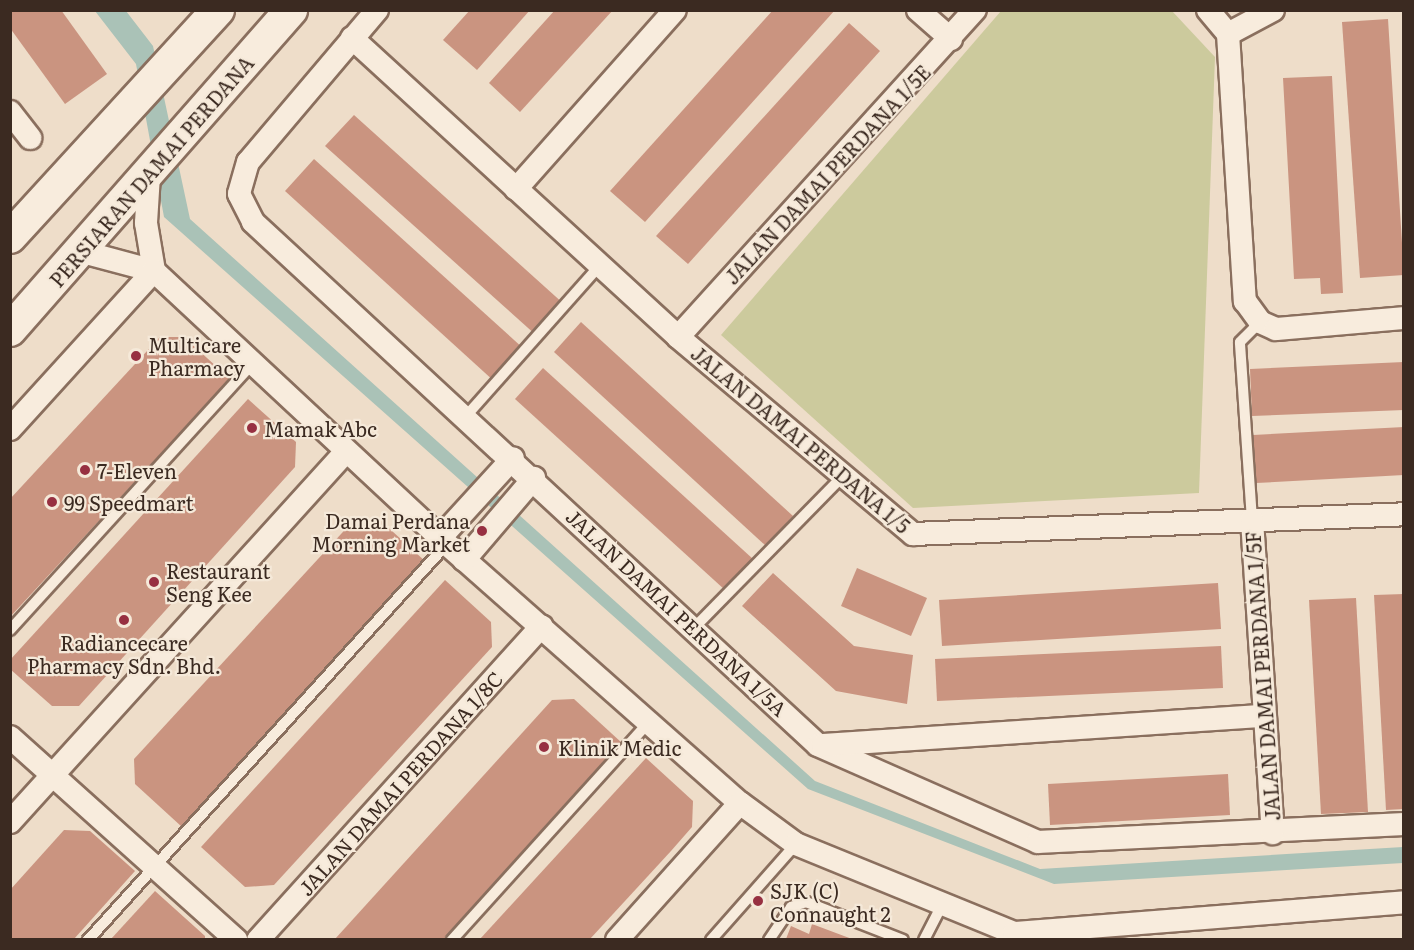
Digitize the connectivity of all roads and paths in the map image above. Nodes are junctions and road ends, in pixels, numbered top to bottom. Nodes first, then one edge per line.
1 (218, 10) edge
2 (291, 10) edge
3 (377, 10) edge
4 (675, 10) edge
5 (918, 10) edge
6 (975, 10) edge
7 (1208, 10) edge
8 (1273, 10) edge
9 (1228, 34) junction
10 (352, 38) junction
11 (951, 39) junction
12 (10, 112) edge
13 (30, 138) dead end
14 (149, 175) junction
15 (516, 189) junction
16 (10, 237) edge
17 (83, 252) junction
18 (600, 266) junction
19 (154, 272) junction
20 (1404, 318) edge
21 (1260, 322) junction
22 (10, 330) edge
23 (678, 337) junction
24 (251, 365) junction
25 (467, 415) junction
26 (10, 429) edge
27 (345, 453) junction
28 (506, 465) junction
29 (842, 477) junction
30 (527, 485) junction
31 (1404, 514) edge
32 (1252, 520) junction
33 (443, 541) junction
34 (464, 560) junction
35 (542, 626) junction
36 (693, 628) junction
37 (10, 630) edge
38 (1264, 716) junction
39 (650, 720) junction
40 (10, 736) edge
41 (818, 745) junction
42 (53, 775) junction
43 (740, 803) junction
44 (10, 822) edge
45 (1404, 824) edge
46 (1273, 833) junction
47 (796, 844) junction
48 (154, 866) junction
49 (1404, 902) edge
50 (943, 903) junction
51 (1013, 936) edge
52 (88, 939) edge
53 (236, 939) edge
54 (258, 939) edge
55 (452, 939) edge
56 (617, 939) edge
57 (711, 939) edge
58 (769, 939) edge
59 (903, 939) edge
60 (924, 939) edge

1 - 16 main road
2 - 14 main road, PERSIARAN DAMAI PERDANA
3 - 10 street
4 - 15 street
5 - 11 street
6 - 11 street, JALAN DAMAI PERDANA 1/5E
7 - 9 street
8 - 9 street
9 - 21 street
10 - 15 street, JALAN DAMAI PERDANA 1/5
10 - 25 street, JALAN DAMAI PERDANA 1/5A
11 - 23 street, JALAN DAMAI PERDANA 1/5E
12 - 13 street
14 - 17 main road, PERSIARAN DAMAI PERDANA
14 - 19 street
15 - 18 street, JALAN DAMAI PERDANA 1/5
17 - 19 street
17 - 22 main road, PERSIARAN DAMAI PERDANA
18 - 23 street, JALAN DAMAI PERDANA 1/5
18 - 25 lane
19 - 24 street
19 - 26 street
20 - 21 street
21 - 32 lane
23 - 29 street, JALAN DAMAI PERDANA 1/5
24 - 27 street
24 - 37 lane
25 - 28 street, JALAN DAMAI PERDANA 1/5A
27 - 33 street
27 - 42 street
28 - 30 street, JALAN DAMAI PERDANA 1/5A
28 - 33 street
29 - 32 street, JALAN DAMAI PERDANA 1/5
29 - 36 lane
30 - 34 street
30 - 36 street, JALAN DAMAI PERDANA 1/5A
31 - 32 street, JALAN DAMAI PERDANA 1/5
32 - 38 street, JALAN DAMAI PERDANA 1/5F
33 - 34 street
33 - 48 lane
34 - 35 street
35 - 39 street
35 - 54 street, JALAN DAMAI PERDANA 1/8C
36 - 41 street, JALAN DAMAI PERDANA 1/5A
38 - 41 street
38 - 46 street, JALAN DAMAI PERDANA 1/5F
39 - 43 street
39 - 55 lane
40 - 42 street
41 - 46 street, JALAN DAMAI PERDANA 1/5A
42 - 44 street
42 - 48 street
43 - 47 street
43 - 56 street
45 - 46 street, JALAN DAMAI PERDANA 1/5A
47 - 50 street
47 - 57 lane
48 - 52 lane
48 - 53 street
49 - 51 street
50 - 51 street
50 - 60 lane
58 - 59 lane

